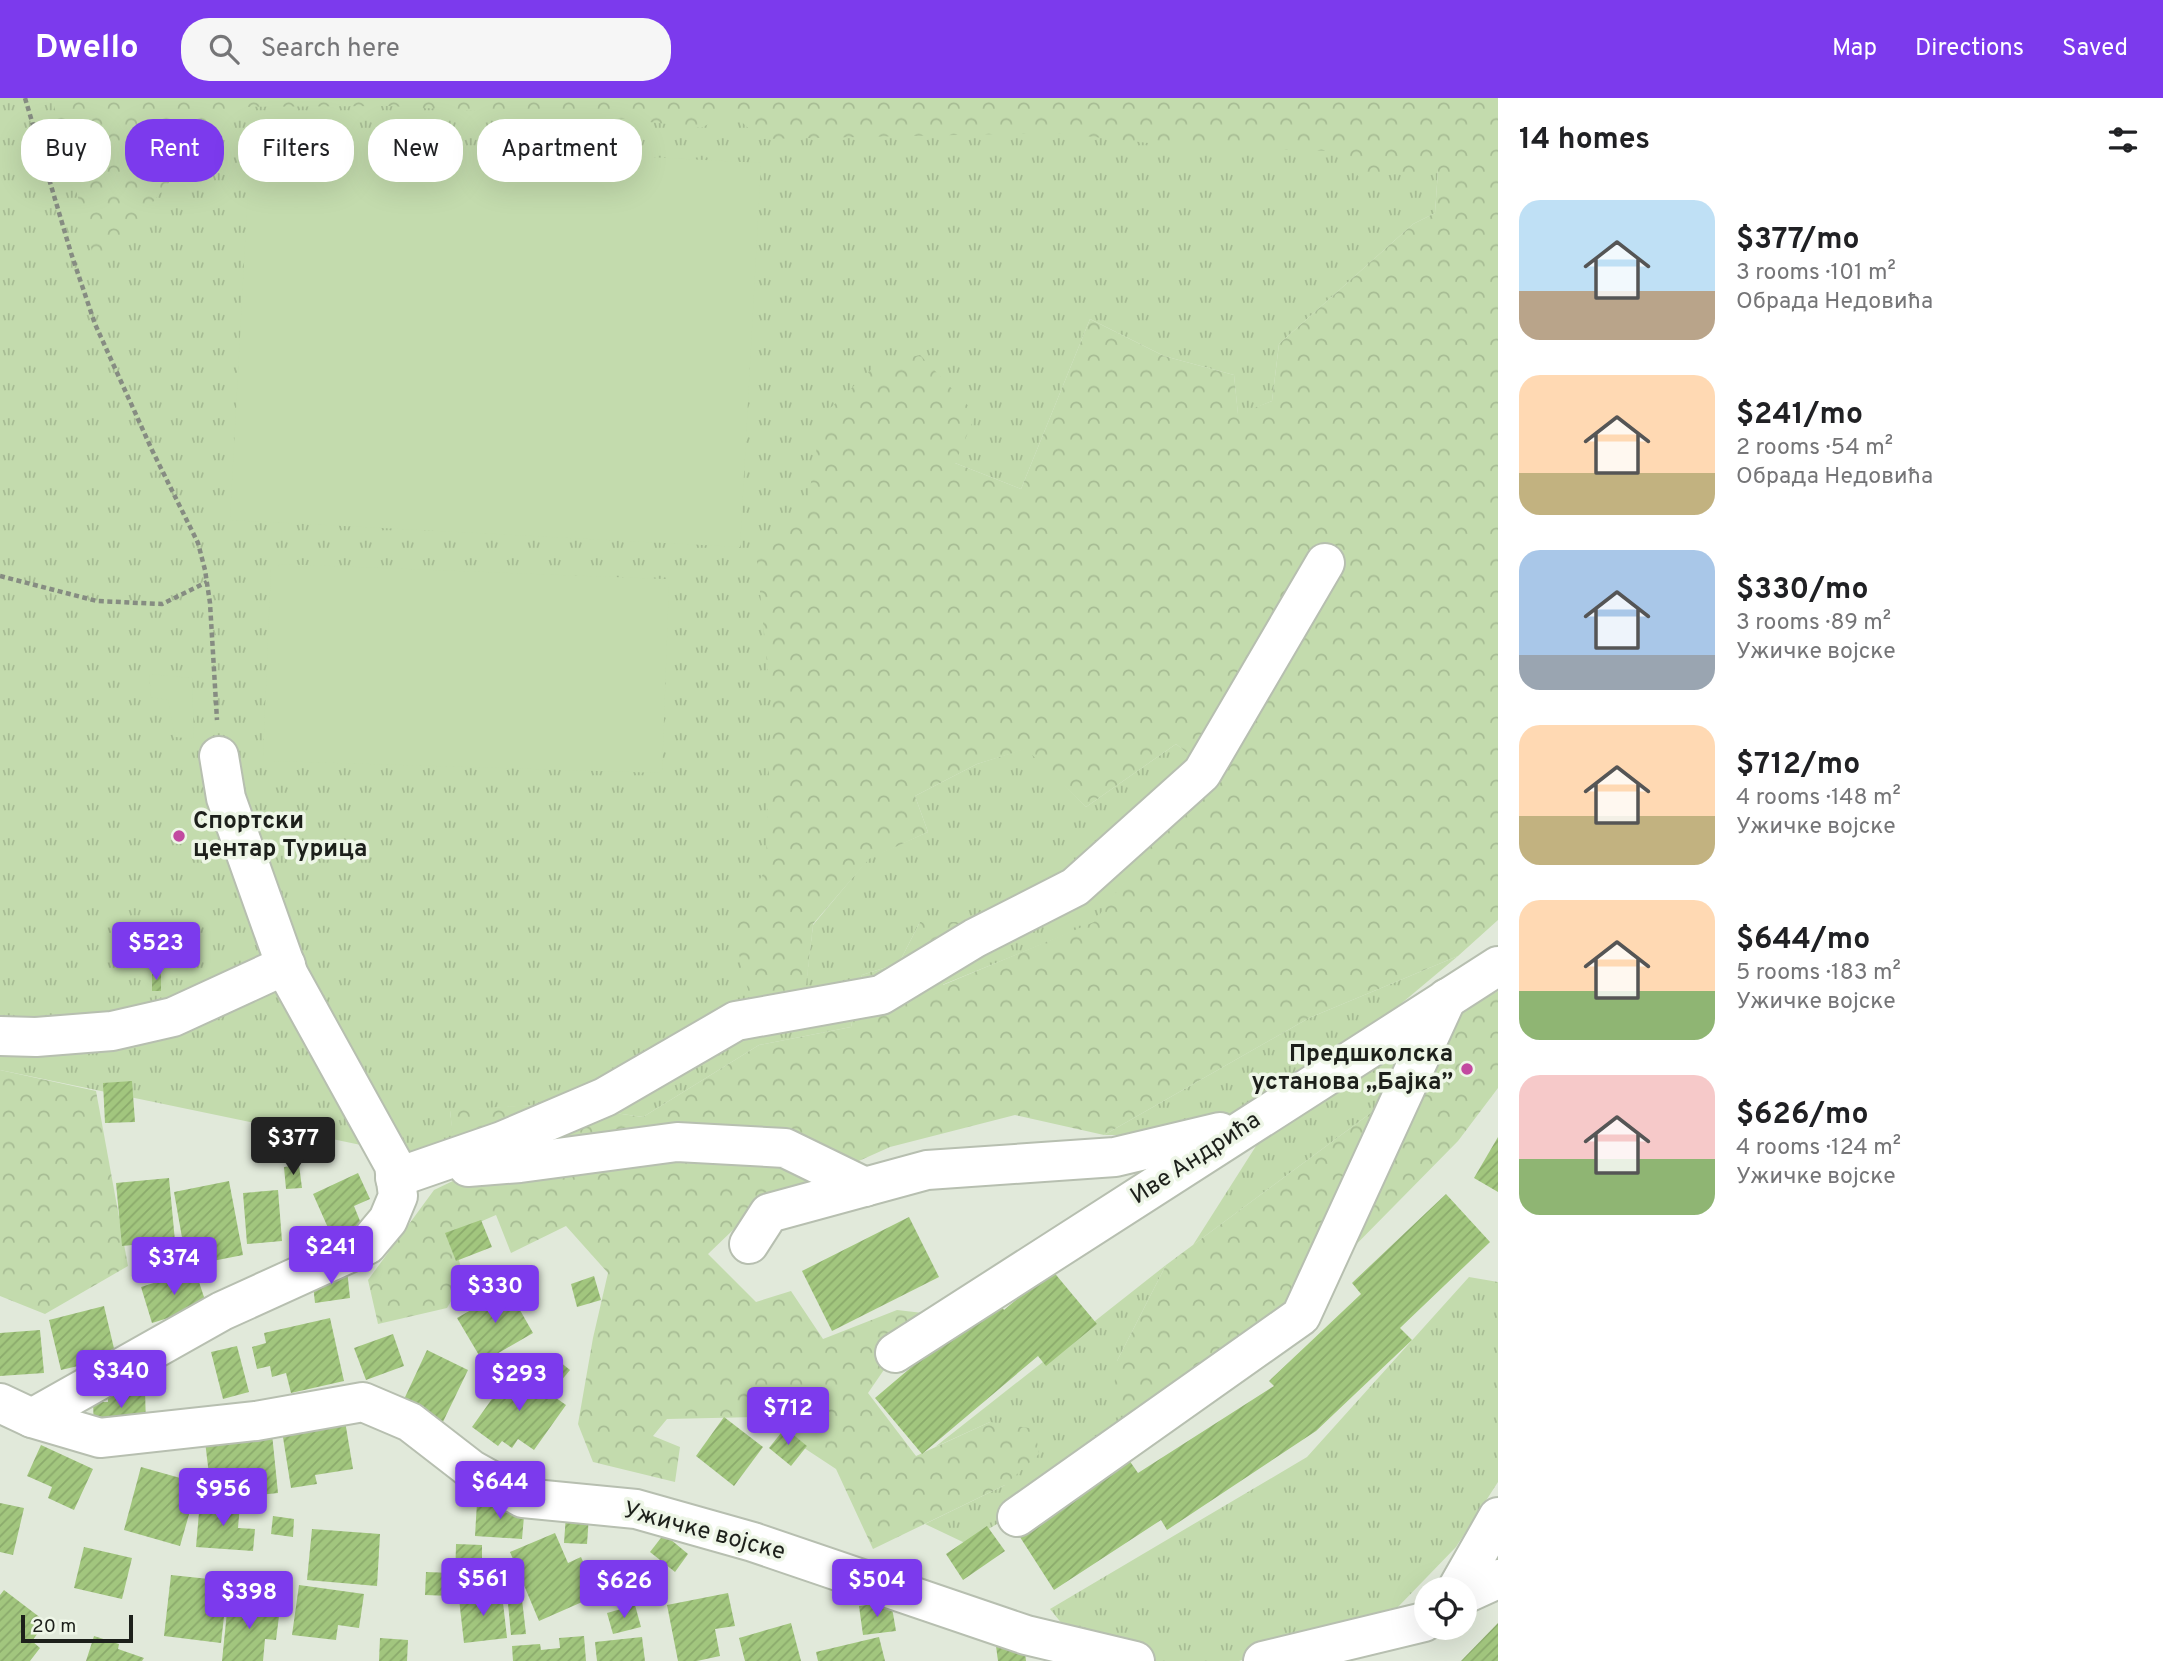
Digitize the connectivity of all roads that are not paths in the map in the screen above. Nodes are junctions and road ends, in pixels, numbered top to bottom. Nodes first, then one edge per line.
1 (1325, 563) dead end
2 (219, 756) road end
3 (1498, 966) edge
4 (287, 970) junction
5 (1447, 998) junction
6 (0, 1036) edge
7 (1250, 1125) junction
8 (395, 1178) junction
9 (865, 1187) junction
10 (749, 1244) dead end
11 (895, 1353) dead end
12 (16, 1410) edge
13 (1017, 1517) dead end
14 (1498, 1517) edge
15 (1464, 1577) edge
16 (1498, 1579) edge
17 (1477, 1589) edge
18 (1414, 1624) edge
19 (1414, 1633) edge
20 (1135, 1661) edge
21 (1263, 1661) edge
22 (1388, 1661) edge

1 - 8 street
2 - 4 street
3 - 5 street, Иве Андрића
4 - 6 street
4 - 8 street
5 - 7 street, Иве Андрића
5 - 13 street
7 - 9 street
7 - 11 street, Иве Андрића
8 - 9 street
8 - 12 street
9 - 10 street
12 - 20 street, Ужичке војске
14 - 15 street
16 - 17 street
18 - 21 street
19 - 22 street

